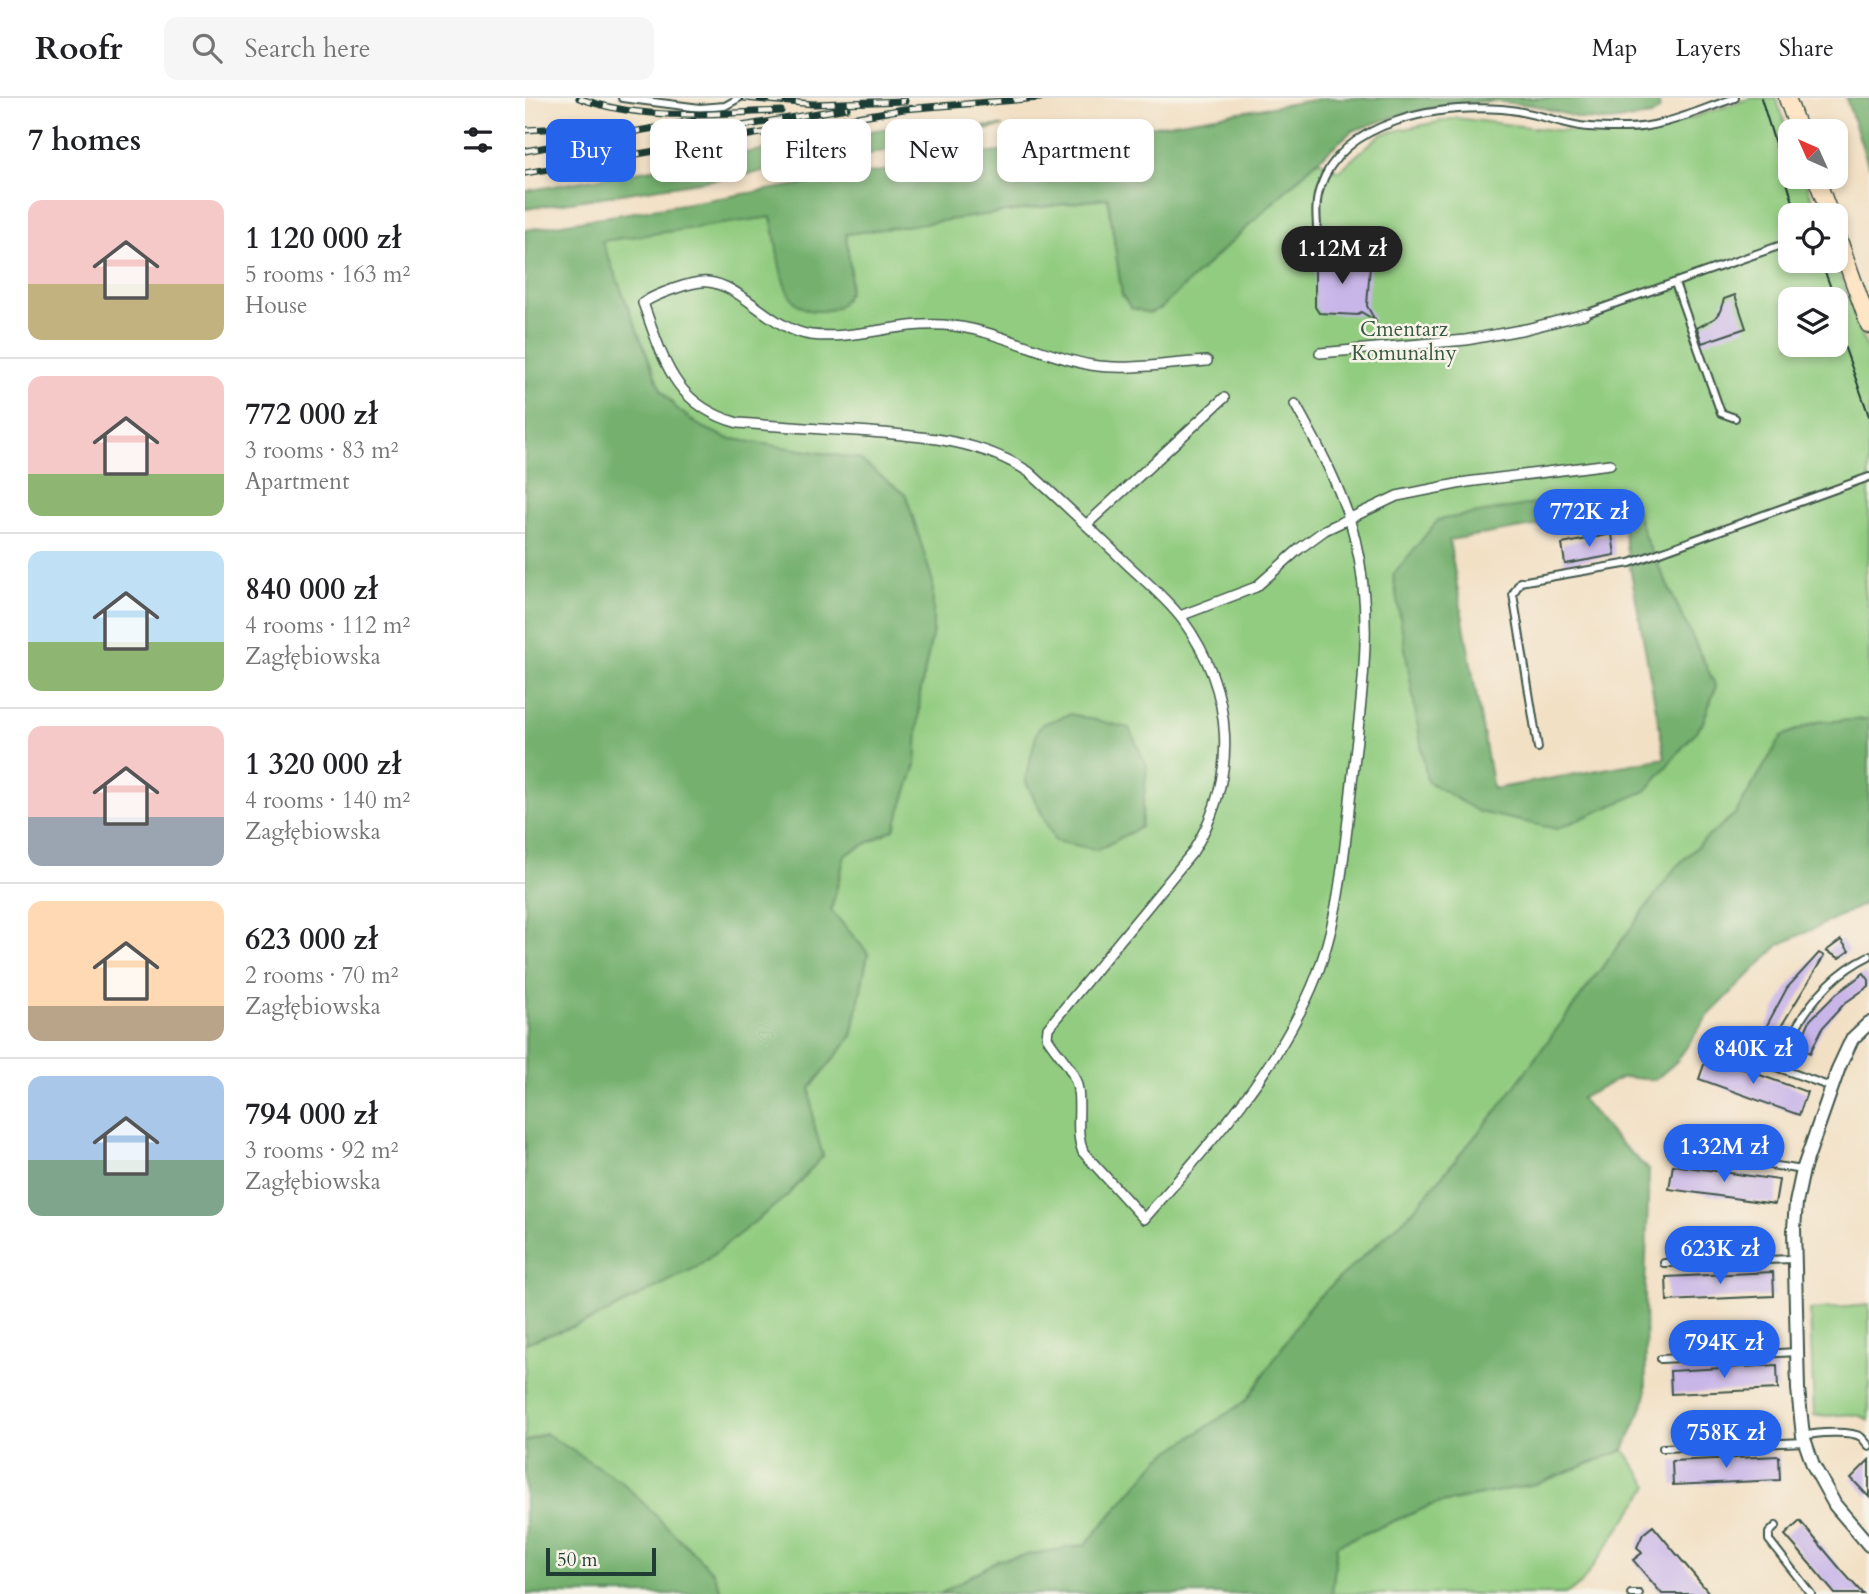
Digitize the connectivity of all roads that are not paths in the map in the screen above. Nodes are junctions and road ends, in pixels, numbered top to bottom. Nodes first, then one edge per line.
1 (622, 98) edge
2 (739, 98) edge
3 (1735, 98) edge
4 (1787, 98) edge
5 (1795, 119) edge
6 (1318, 241) dead end
7 (1778, 246) edge
8 (1848, 266) edge
9 (1675, 284) junction
10 (1585, 314) joint
11 (1869, 325) edge
12 (1320, 353) dead end
13 (1207, 361) dead end
14 (1224, 398) dead end
15 (1295, 404) dead end
16 (1735, 418) dead end
17 (1610, 464) dead end
18 (1869, 477) edge
19 (1348, 517) junction
20 (1087, 524) dead end
21 (1180, 616) junction
22 (1538, 748) dead end
23 (1869, 956) edge
24 (1869, 1023) edge
25 (1790, 1039) dead end
26 (1724, 1048) dead end
27 (1832, 1087) junction
28 (1691, 1153) dead end
29 (1803, 1170) junction
30 (1795, 1259) junction
31 (1664, 1263) dead end
32 (1799, 1352) junction
33 (1661, 1359) dead end
34 (1804, 1439) junction
35 (1869, 1446) edge
36 (1663, 1448) dead end
37 (1776, 1525) dead end
38 (1869, 1545) edge
39 (1632, 1594) edge
40 (1639, 1594) edge
41 (1811, 1594) edge

1 - 2 lane
3 - 6 lane
4 - 5 main road
7 - 9 lane
8 - 11 main road
9 - 10 lane
9 - 16 lane
10 - 12 street
13 - 21 street
14 - 20 street
15 - 19 street
17 - 19 street
18 - 22 lane
19 - 21 street
19 - 21 street
23 - 25 lane
24 - 27 street
26 - 27 lane
27 - 29 street
28 - 29 lane
29 - 30 street
30 - 31 lane
30 - 32 street
32 - 33 lane
32 - 34 street
34 - 35 lane
34 - 36 lane
34 - 38 street
37 - 41 lane
39 - 40 lane

